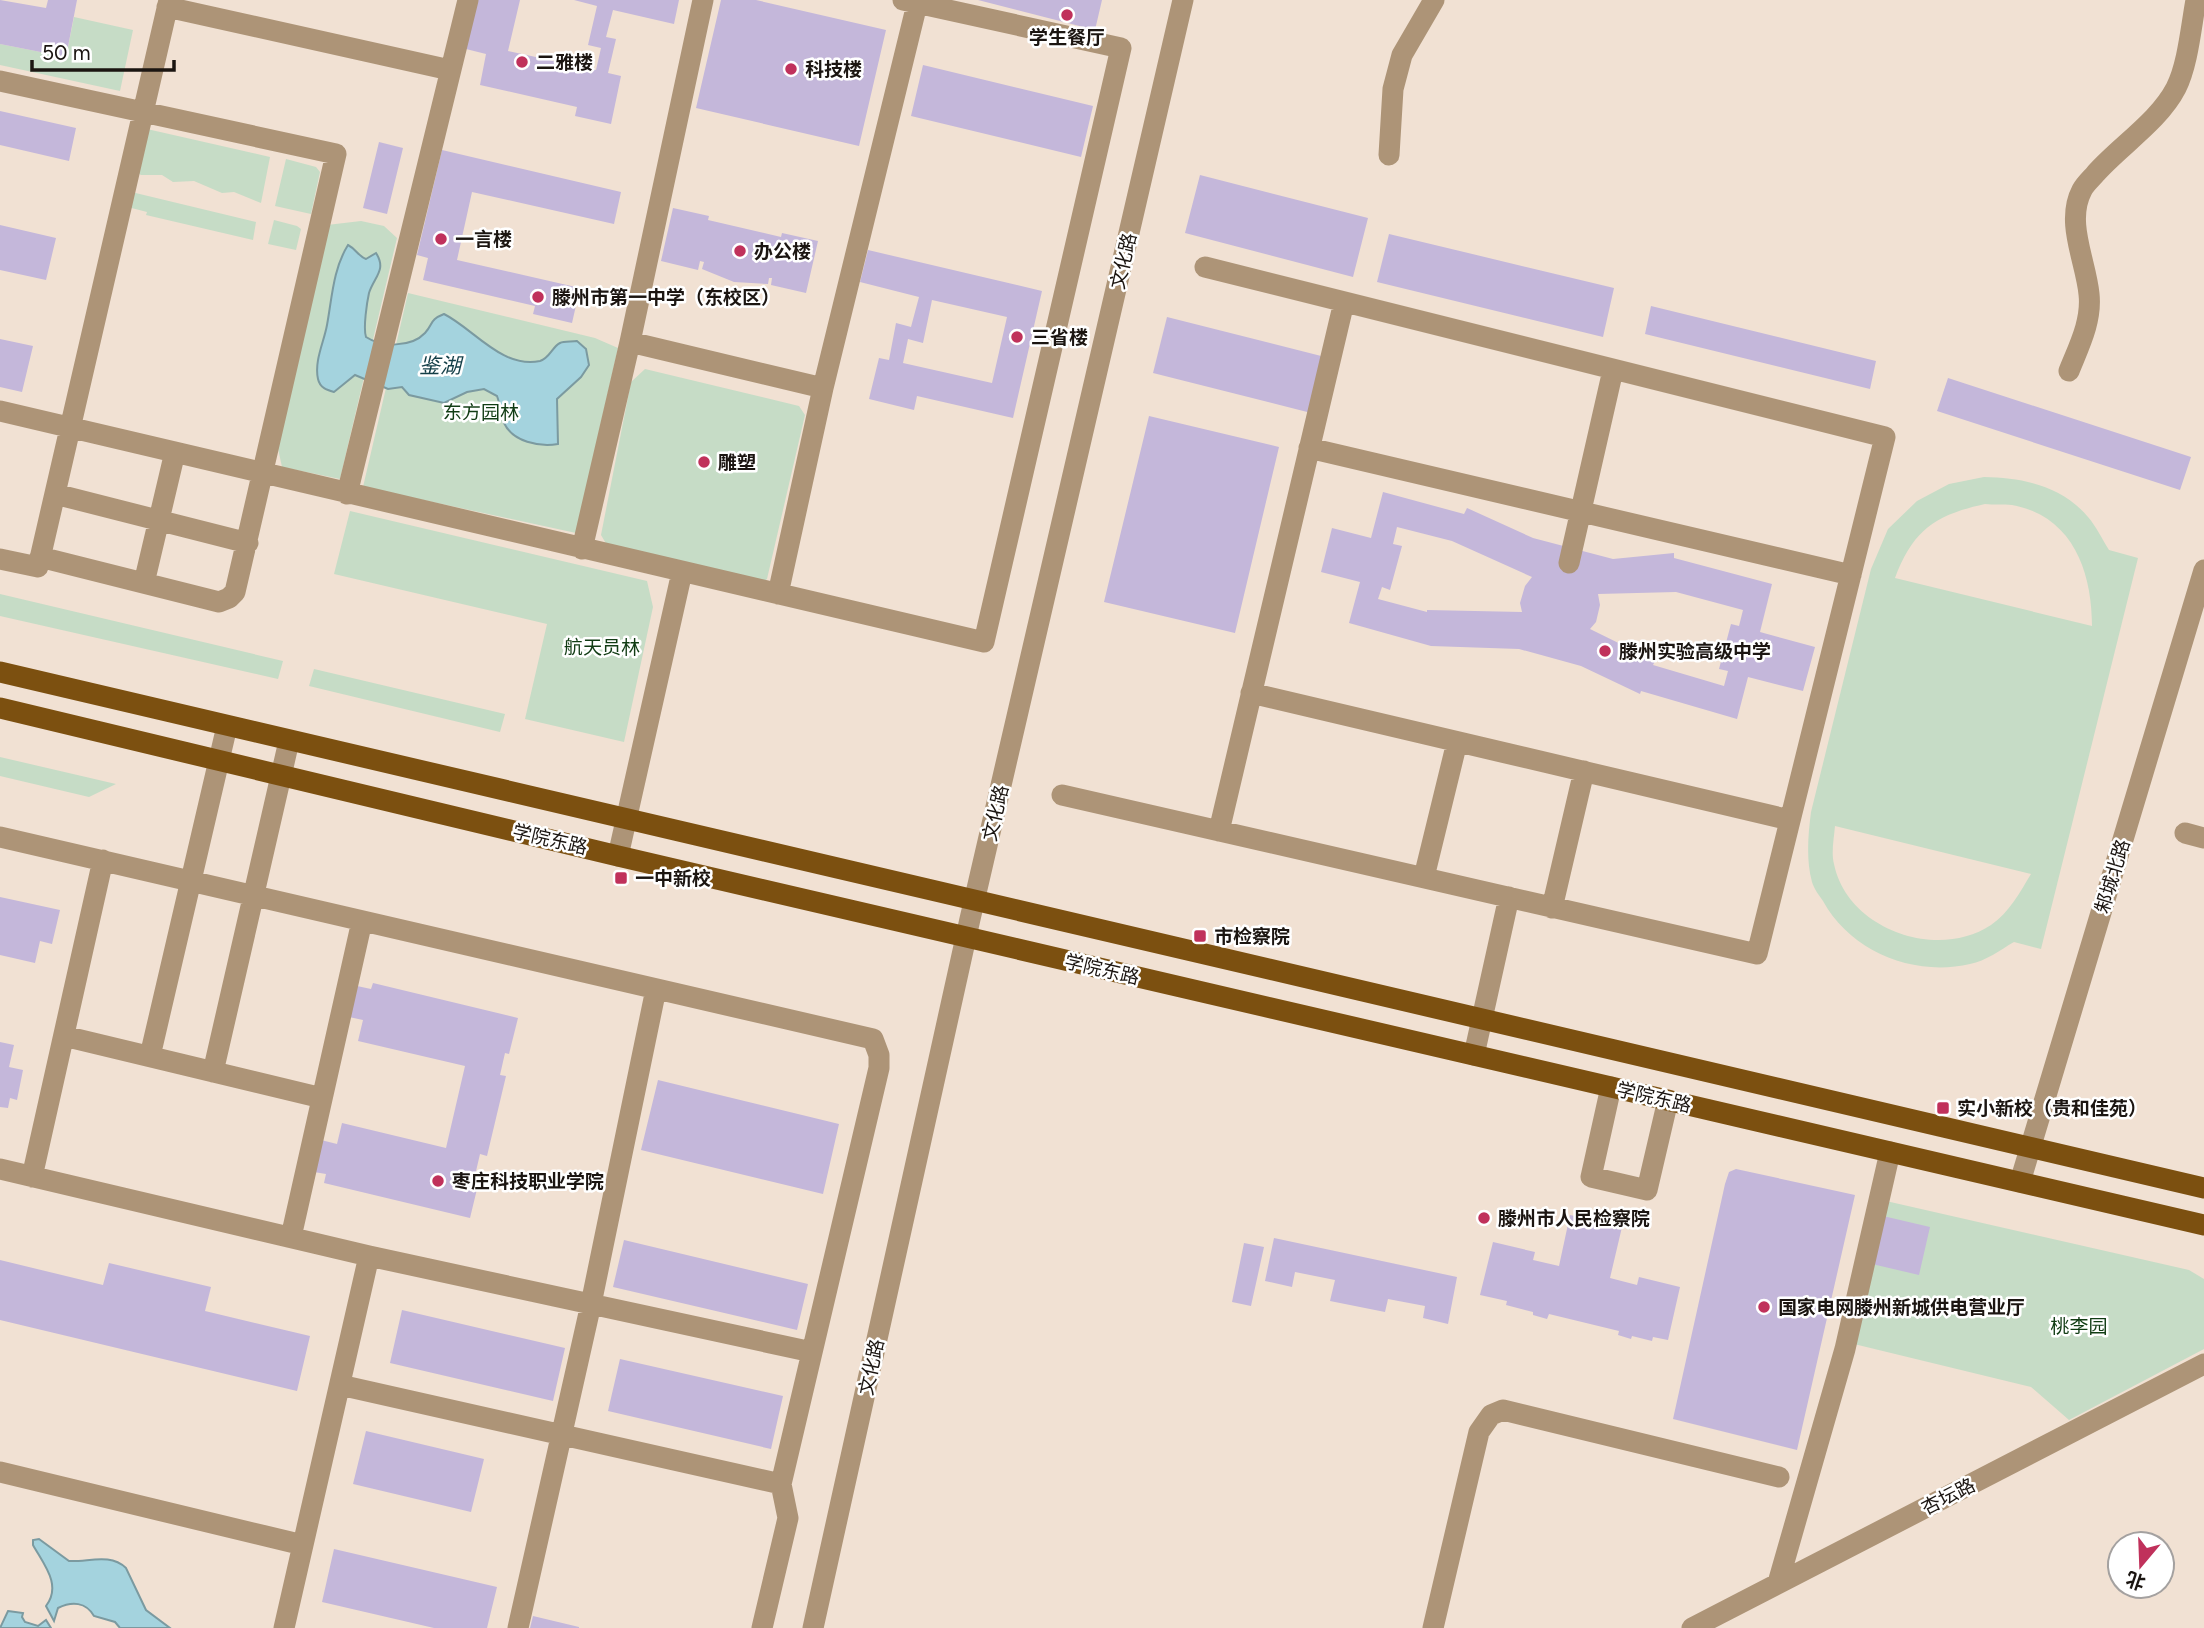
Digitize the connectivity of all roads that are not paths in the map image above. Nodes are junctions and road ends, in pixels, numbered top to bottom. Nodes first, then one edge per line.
1 (468, 0) edge
2 (703, 0) edge
3 (1183, 0) edge
4 (1434, 0) edge
5 (2196, 0) edge
6 (913, 1) edge
7 (168, 4) edge
8 (450, 70) junction
9 (0, 80) edge
10 (143, 111) junction
11 (1389, 155) dead end
12 (1205, 267) dead end
13 (1344, 302) junction
14 (630, 342) junction
15 (1613, 370) junction
16 (2069, 371) dead end
17 (823, 388) junction
18 (0, 411) edge
19 (70, 427) junction
20 (1309, 448) junction
21 (175, 452) junction
22 (263, 473) junction
23 (55, 494) junction
24 (346, 494) junction
25 (1580, 513) junction
26 (159, 519) junction
27 (247, 543) junction
28 (582, 549) junction
29 (40, 557) junction
30 (0, 559) edge
31 (1569, 563) dead end
32 (2204, 569) edge
33 (682, 572) junction
34 (1851, 575) junction
35 (144, 583) junction
36 (2201, 593) edge
37 (778, 594) junction
38 (0, 673) edge
39 (1251, 693) junction
40 (0, 708) edge
41 (227, 726) junction
42 (289, 741) junction
43 (1457, 742) junction
44 (219, 760) junction
45 (1584, 771) junction
46 (282, 775) junction
47 (1062, 795) dead end
48 (626, 820) junction
49 (1790, 820) junction
50 (1219, 831) junction
51 (0, 837) edge
52 (618, 856) junction
53 (103, 860) junction
54 (1424, 877) junction
55 (191, 881) junction
56 (254, 895) junction
57 (1509, 897) junction
58 (974, 901) junction
59 (1552, 908) junction
60 (362, 921) junction
61 (966, 937) junction
62 (656, 989) junction
63 (1482, 1020) junction
64 (64, 1036) junction
65 (1474, 1055) junction
66 (150, 1056) junction
67 (213, 1072) junction
68 (1611, 1087) junction
69 (322, 1098) junction
70 (1668, 1100) junction
71 (2030, 1147) junction
72 (1890, 1152) junction
73 (0, 1169) edge
74 (32, 1177) junction
75 (2020, 1182) junction
76 (2204, 1188) edge
77 (2204, 1226) edge
78 (291, 1237) junction
79 (369, 1256) junction
80 (591, 1304) junction
81 (812, 1352) junction
82 (2204, 1364) edge
83 (340, 1385) junction
84 (562, 1435) junction
85 (0, 1472) edge
86 (1779, 1477) dead end
87 (781, 1484) junction
88 (303, 1545) junction
89 (1778, 1584) junction
90 (284, 1628) edge
91 (518, 1628) edge
92 (761, 1628) edge
93 (813, 1628) edge
94 (1433, 1628) edge
95 (1692, 1628) edge

1 - 8 street
2 - 14 street
3 - 58 street, 文化路
4 - 11 street
5 - 16 street
6 - 17 street
6 - 37 street
7 - 8 street
7 - 10 street
8 - 24 street
9 - 10 street
10 - 19 street
10 - 22 street
12 - 13 street
13 - 15 street
13 - 20 street
14 - 17 street
14 - 28 street
15 - 25 street
15 - 34 street
17 - 37 street
18 - 19 street
19 - 21 street
19 - 23 street
20 - 25 street
20 - 39 street
21 - 22 street
21 - 26 street
22 - 24 street
22 - 27 street
23 - 26 street
23 - 29 street
24 - 28 street
25 - 31 street
25 - 34 street
26 - 27 street
26 - 35 street
27 - 35 street
28 - 33 street
29 - 30 street
29 - 35 street
32 - 36 street, 邾城北路
33 - 37 street
33 - 48 street
34 - 49 street
36 - 71 street, 邾城北路
38 - 41 main road, 学院东路
39 - 43 street
39 - 50 street
40 - 44 main road, 学院东路
41 - 42 main road, 学院东路
41 - 44 street
42 - 46 street
42 - 48 main road, 学院东路
43 - 45 street
43 - 54 street
44 - 46 main road, 学院东路
44 - 55 street
45 - 49 street
45 - 59 street
46 - 52 main road, 学院东路
46 - 56 street
47 - 50 street
48 - 52 street
48 - 58 main road, 学院东路
49 - 59 street
50 - 54 street
51 - 53 street
52 - 61 main road, 学院东路
53 - 55 street
53 - 64 street
54 - 57 street
55 - 56 street
55 - 66 street
56 - 60 street
56 - 67 street
57 - 59 street
57 - 63 street
58 - 61 street, 文化路
58 - 63 main road, 学院东路
60 - 62 street
60 - 69 street
61 - 65 main road, 学院东路
61 - 93 street, 文化路
62 - 80 street
62 - 81 street
63 - 65 street
63 - 71 main road, 学院东路
64 - 66 street
64 - 74 street
65 - 68 main road, 学院东路
66 - 67 street
67 - 69 street
68 - 70 main road, 学院东路
68 - 70 street
69 - 78 street
70 - 72 main road, 学院东路
71 - 75 street, 邾城北路
71 - 76 main road, 学院东路
72 - 75 main road, 学院东路
72 - 89 street
73 - 74 street
74 - 78 street
75 - 77 main road, 学院东路
78 - 79 street
79 - 80 street
79 - 83 street
80 - 81 street
80 - 84 street
81 - 87 street
82 - 89 street, 杏坛路
83 - 84 street
83 - 88 street
84 - 87 street
84 - 91 street
85 - 88 street
86 - 94 street
87 - 92 street
88 - 90 street
89 - 95 street, 杏坛路

